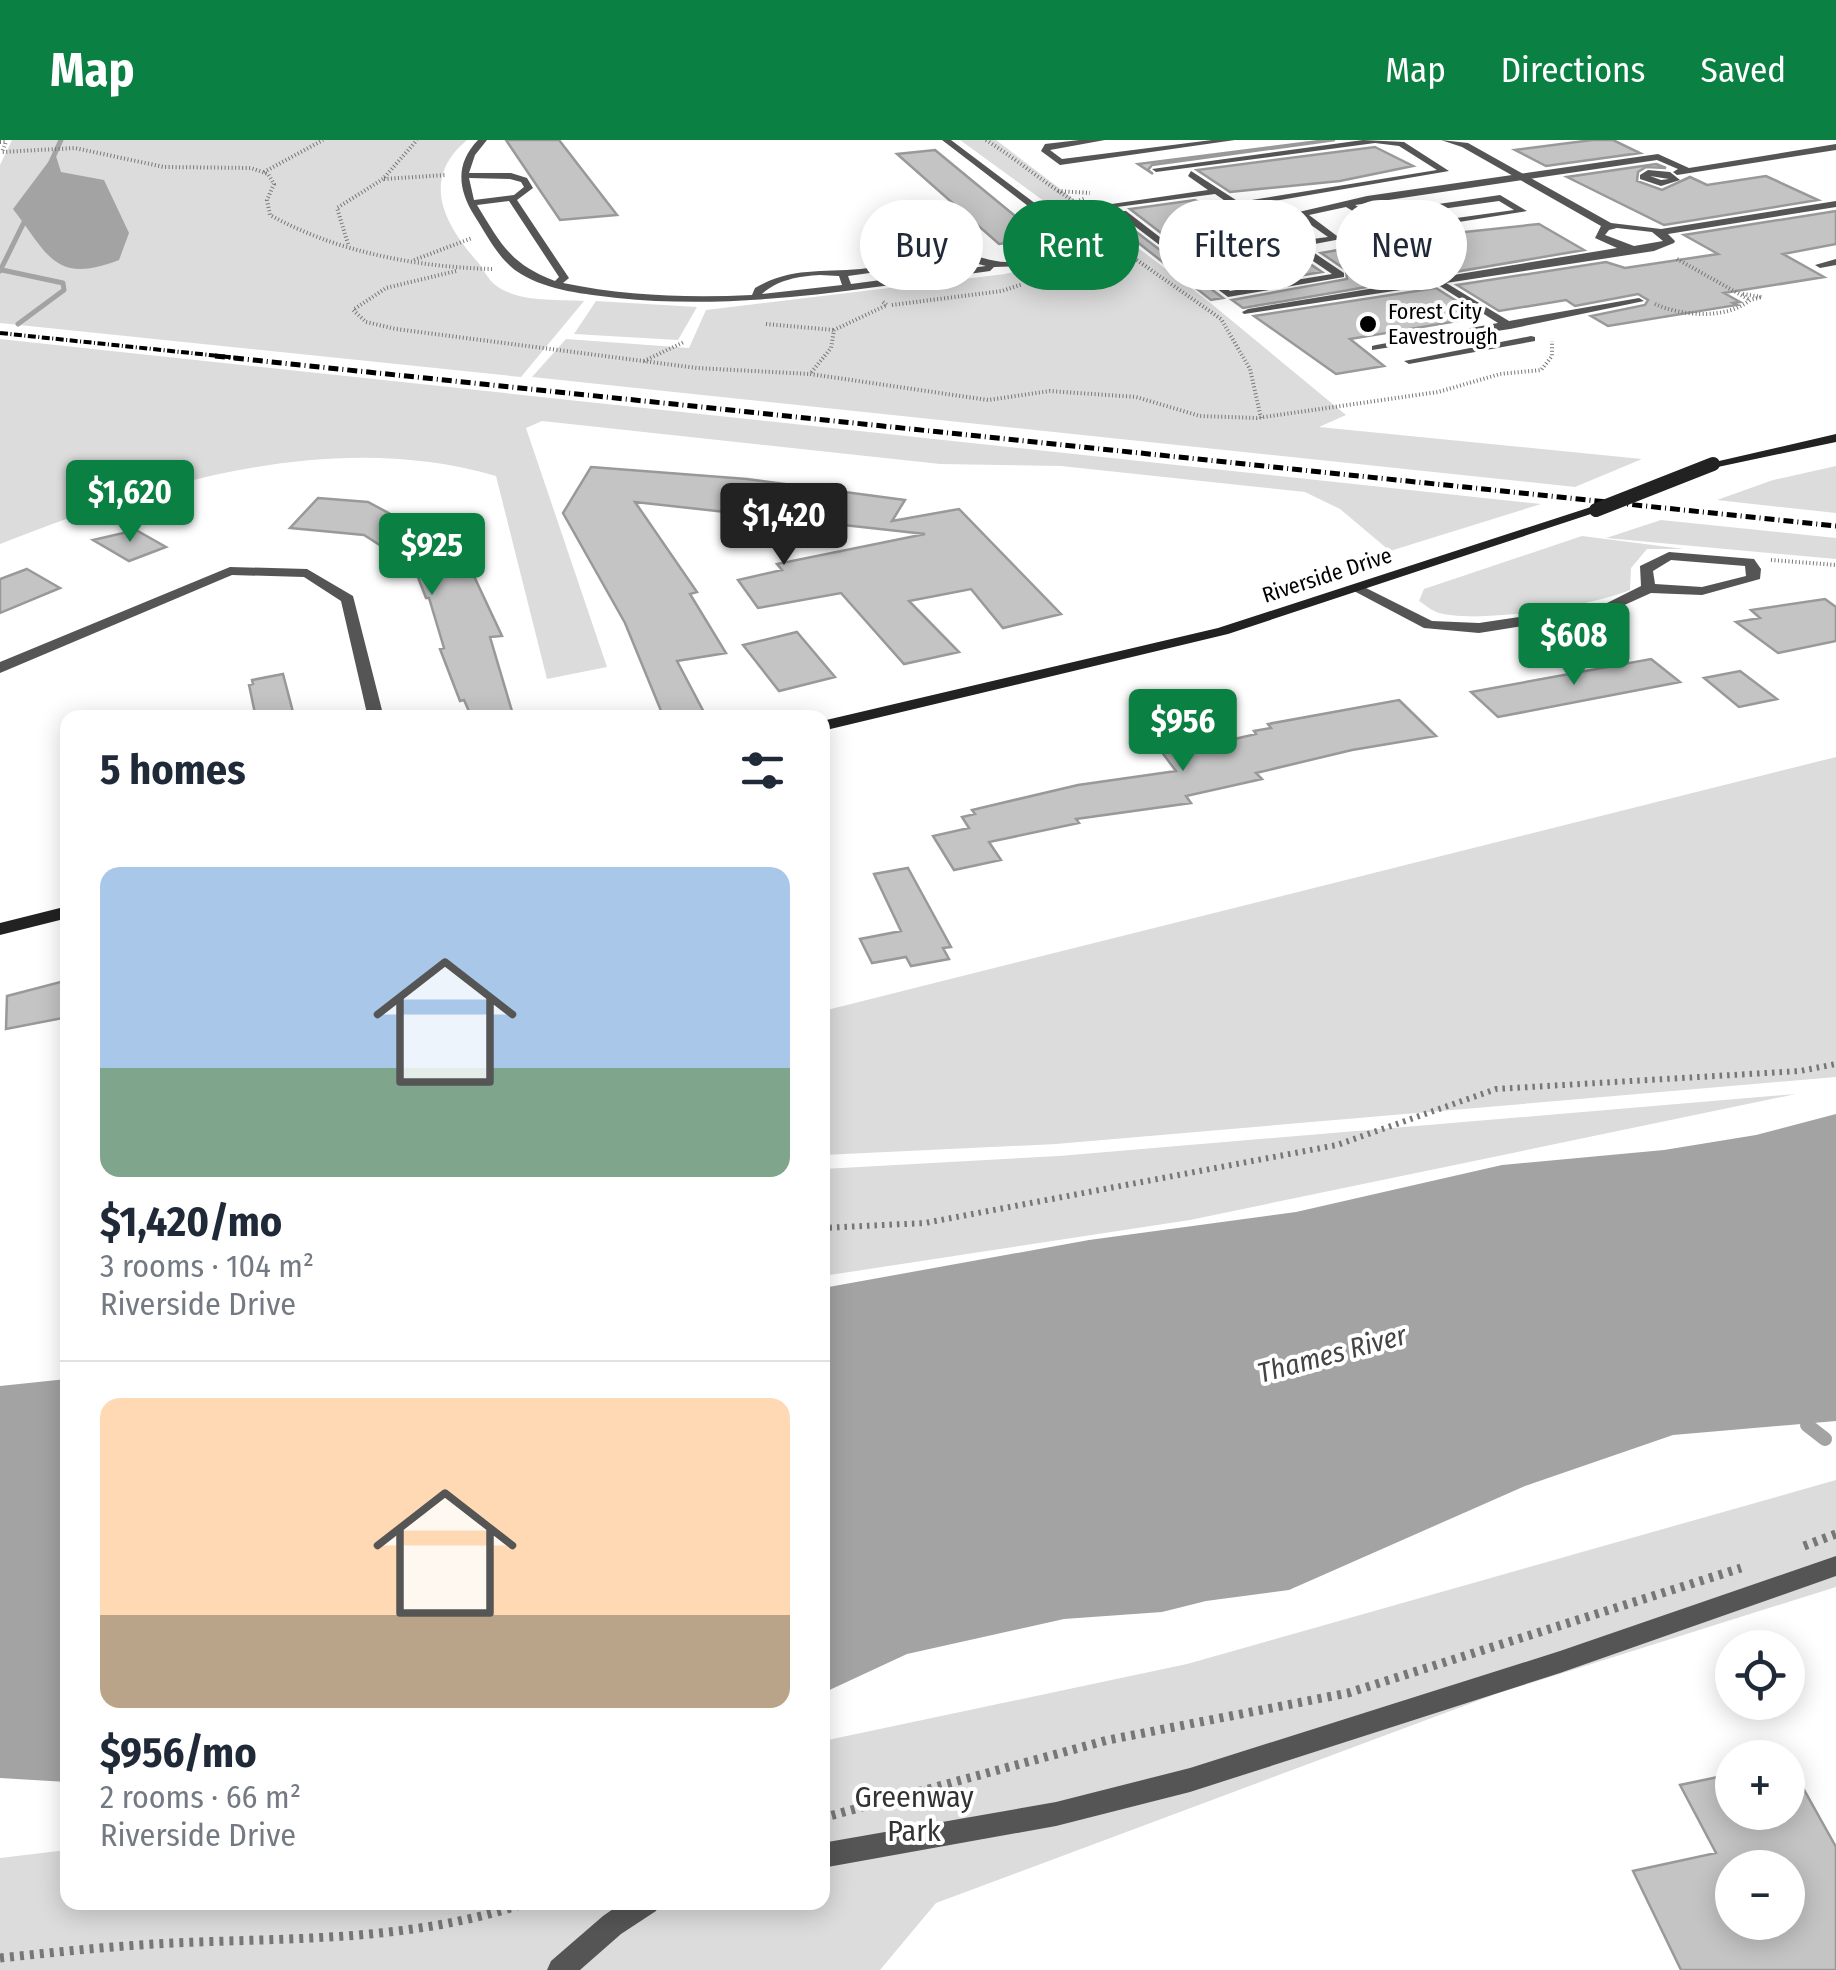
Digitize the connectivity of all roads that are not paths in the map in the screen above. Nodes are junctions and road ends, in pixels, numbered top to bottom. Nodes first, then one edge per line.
1 (483, 140) edge
2 (946, 140) edge
3 (1102, 140) edge
4 (1232, 140) edge
5 (1446, 140) edge
6 (1836, 147) edge
7 (1156, 169) dead end
8 (1574, 170) junction
9 (1687, 170) junction
10 (464, 174) junction
11 (1192, 174) dead end
12 (1667, 174) dead end
13 (1613, 176) dead end
14 (1524, 178) junction
15 (1216, 192) junction
16 (511, 197) junction
17 (1026, 200) edge
18 (1165, 200) edge
19 (1229, 200) edge
20 (1268, 200) edge
21 (1367, 200) edge
22 (1159, 201) edge
23 (470, 204) junction
24 (1836, 204) edge
25 (1367, 217) joint
26 (1316, 224) edge
27 (1609, 226) junction
28 (1662, 232) junction
29 (1316, 241) edge
30 (1159, 242) edge
31 (1633, 248) junction
32 (1316, 258) edge
33 (1836, 262) edge
34 (1003, 264) edge
35 (1820, 265) dead end
36 (1003, 266) edge
37 (844, 274) junction
38 (1467, 276) edge
39 (1316, 279) edge
40 (556, 284) junction
41 (847, 287) junction
42 (1223, 290) edge
43 (1252, 290) edge
44 (1383, 290) edge
45 (1452, 290) edge
46 (756, 299) junction
47 (1639, 301) road end
48 (1248, 312) dead end
49 (1507, 324) junction
50 (1376, 348) dead end
51 (1409, 361) dead end
52 (1836, 438) edge
53 (1649, 588) junction
54 (1359, 590) junction
55 (0, 668) edge
56 (374, 710) edge
57 (830, 724) edge
58 (60, 914) edge
59 (0, 929) edge
60 (1836, 1566) edge
61 (830, 1855) edge
62 (635, 1910) edge
63 (560, 1970) edge

1 - 10 lane
2 - 17 lane
3 - 4 lane
5 - 14 street
6 - 9 lane
7 - 20 lane
8 - 9 lane
8 - 13 lane
8 - 14 lane
9 - 12 lane
10 - 16 lane
10 - 23 lane
11 - 15 lane
14 - 21 lane
14 - 27 street
15 - 18 lane
15 - 19 lane
16 - 23 lane
16 - 40 lane
22 - 30 lane
23 - 40 lane
24 - 28 street
25 - 25 lane
26 - 29 lane
27 - 28 street
27 - 31 street
28 - 31 street
31 - 38 street
32 - 39 lane
33 - 35 lane
34 - 37 lane
36 - 41 lane
37 - 41 lane
37 - 46 lane
40 - 46 lane
41 - 46 lane
42 - 43 lane
44 - 48 street
45 - 49 lane
47 - 49 lane
49 - 50 lane
49 - 51 lane
52 - 54 main road, Riverside Drive, bridge
53 - 53 street
53 - 54 street
54 - 57 main road, Riverside Drive
55 - 56 street
58 - 59 main road
60 - 61 lane
62 - 63 lane

